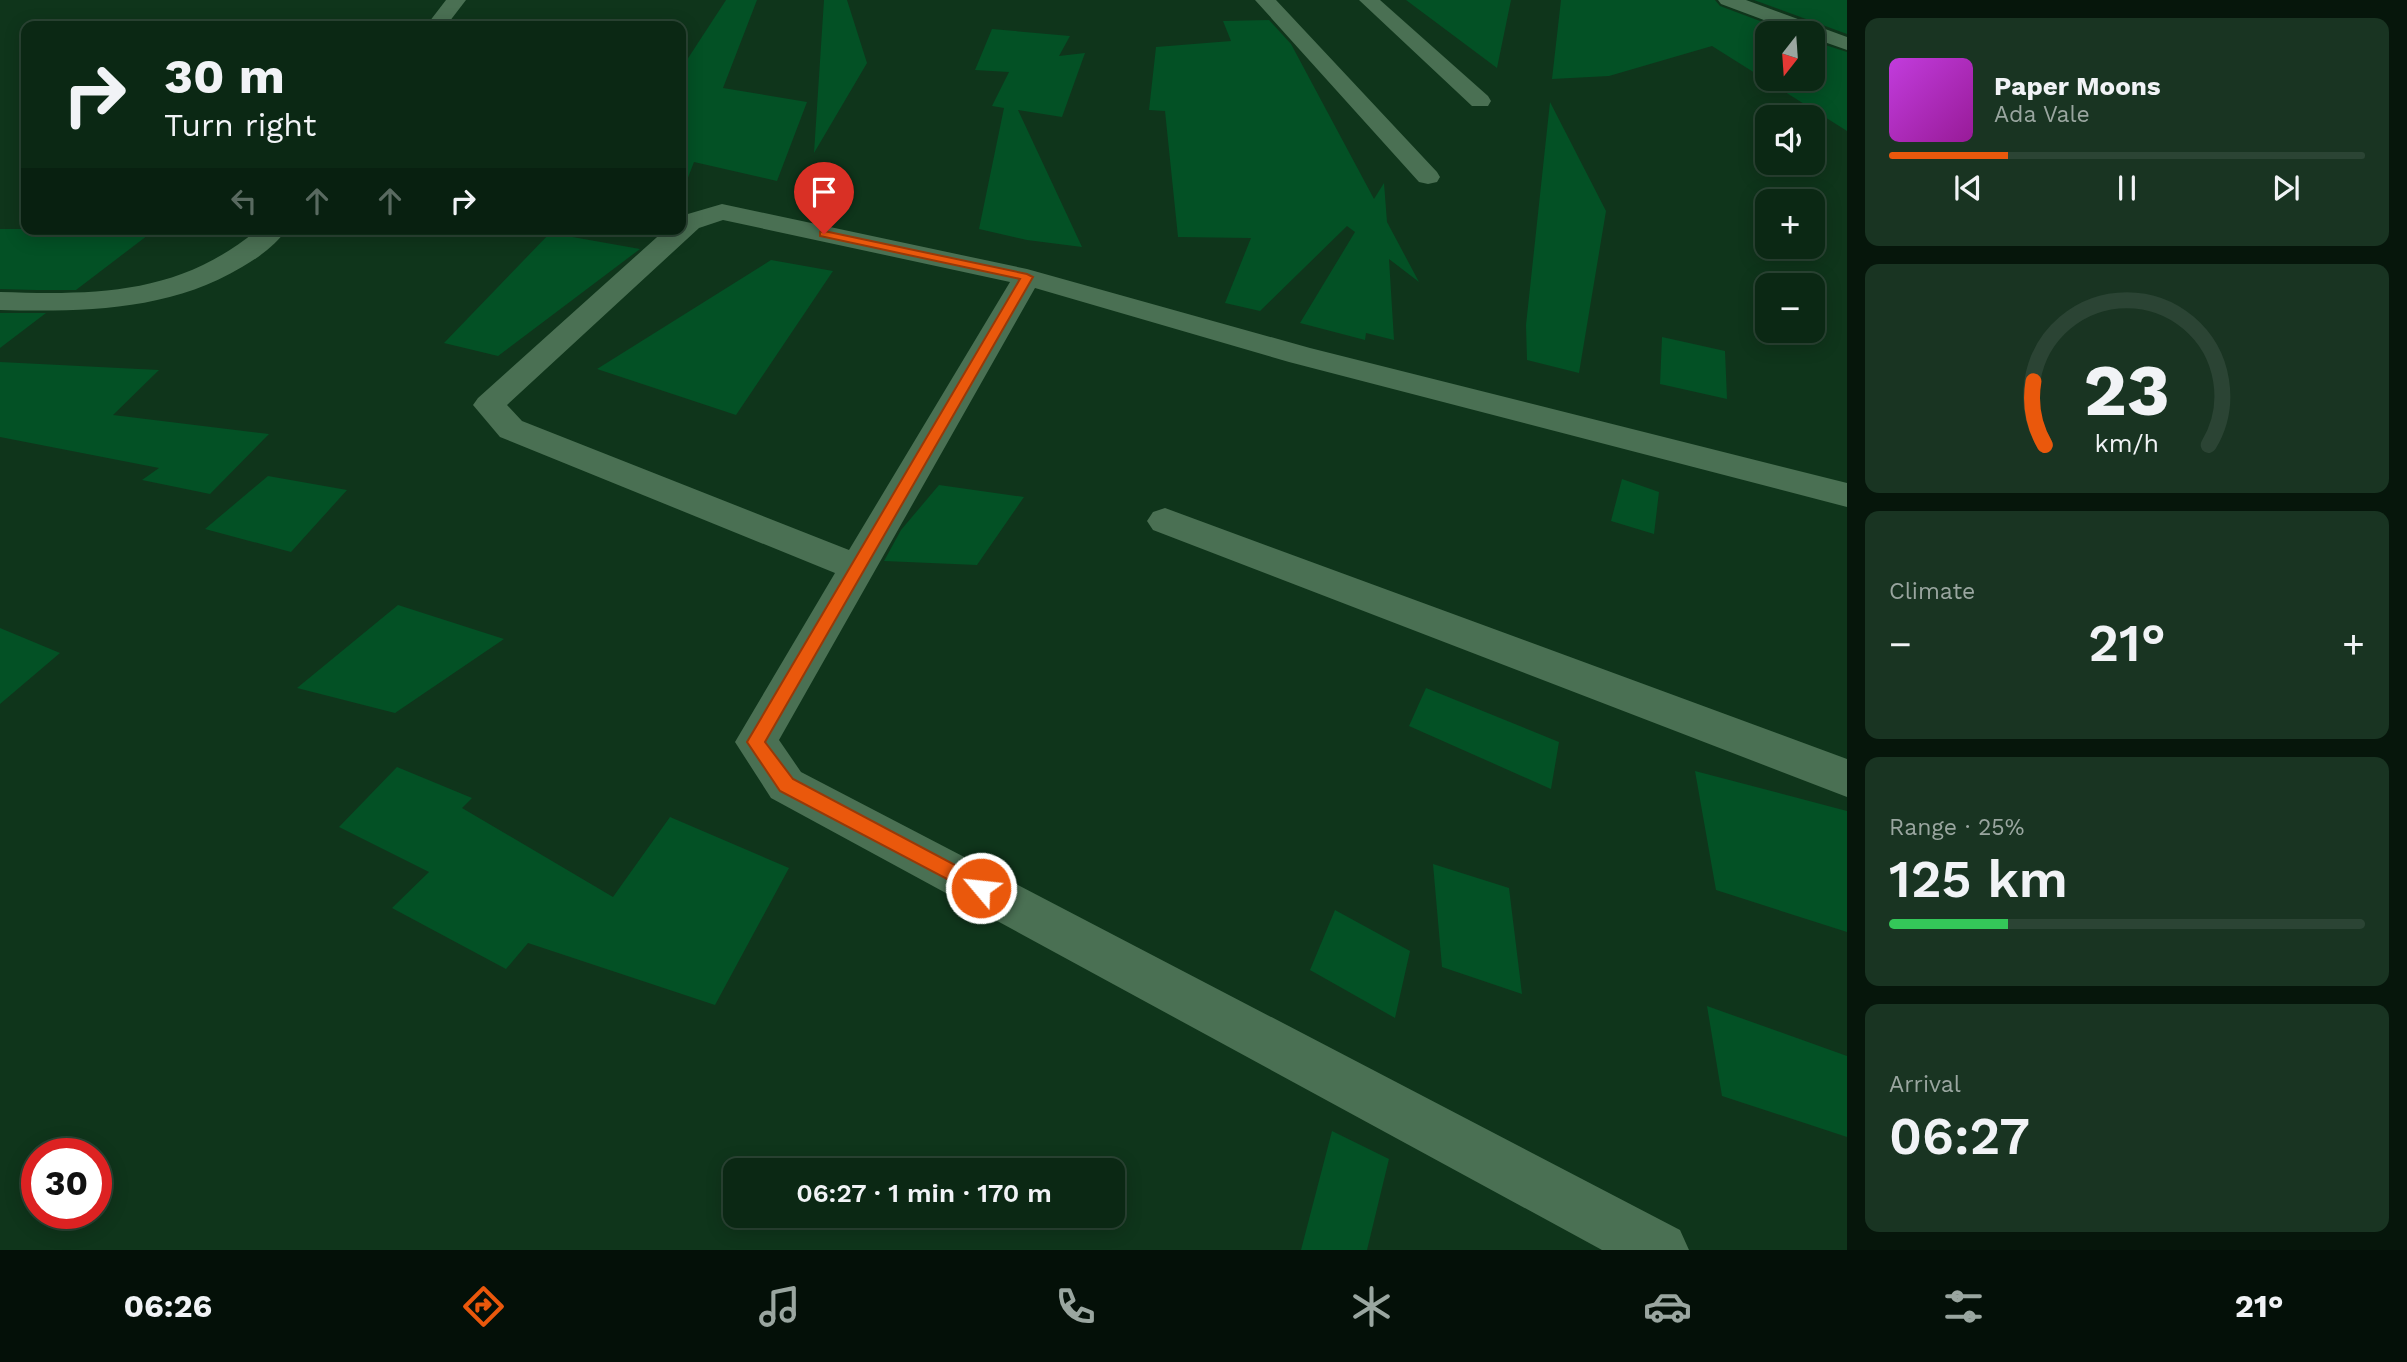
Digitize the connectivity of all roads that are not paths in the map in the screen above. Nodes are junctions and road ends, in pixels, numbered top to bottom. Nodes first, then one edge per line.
1 (456, 0) edge
2 (1265, 0) edge
3 (1369, 0) edge
4 (1728, 0) edge
5 (440, 21) edge
6 (1847, 44) edge
7 (1480, 101) dead end
8 (1428, 177) dead end
9 (686, 226) edge
10 (268, 235) edge
11 (676, 235) edge
12 (1027, 277) junction
13 (0, 301) edge
14 (1847, 495) edge
15 (1165, 521) dead end
16 (856, 567) junction
17 (1847, 778) edge
18 (1660, 1250) edge

1 - 5 street
2 - 8 street
3 - 7 street
4 - 6 street
9 - 12 street
10 - 13 street
11 - 16 street
12 - 14 street
12 - 16 street
15 - 17 street
16 - 18 street

